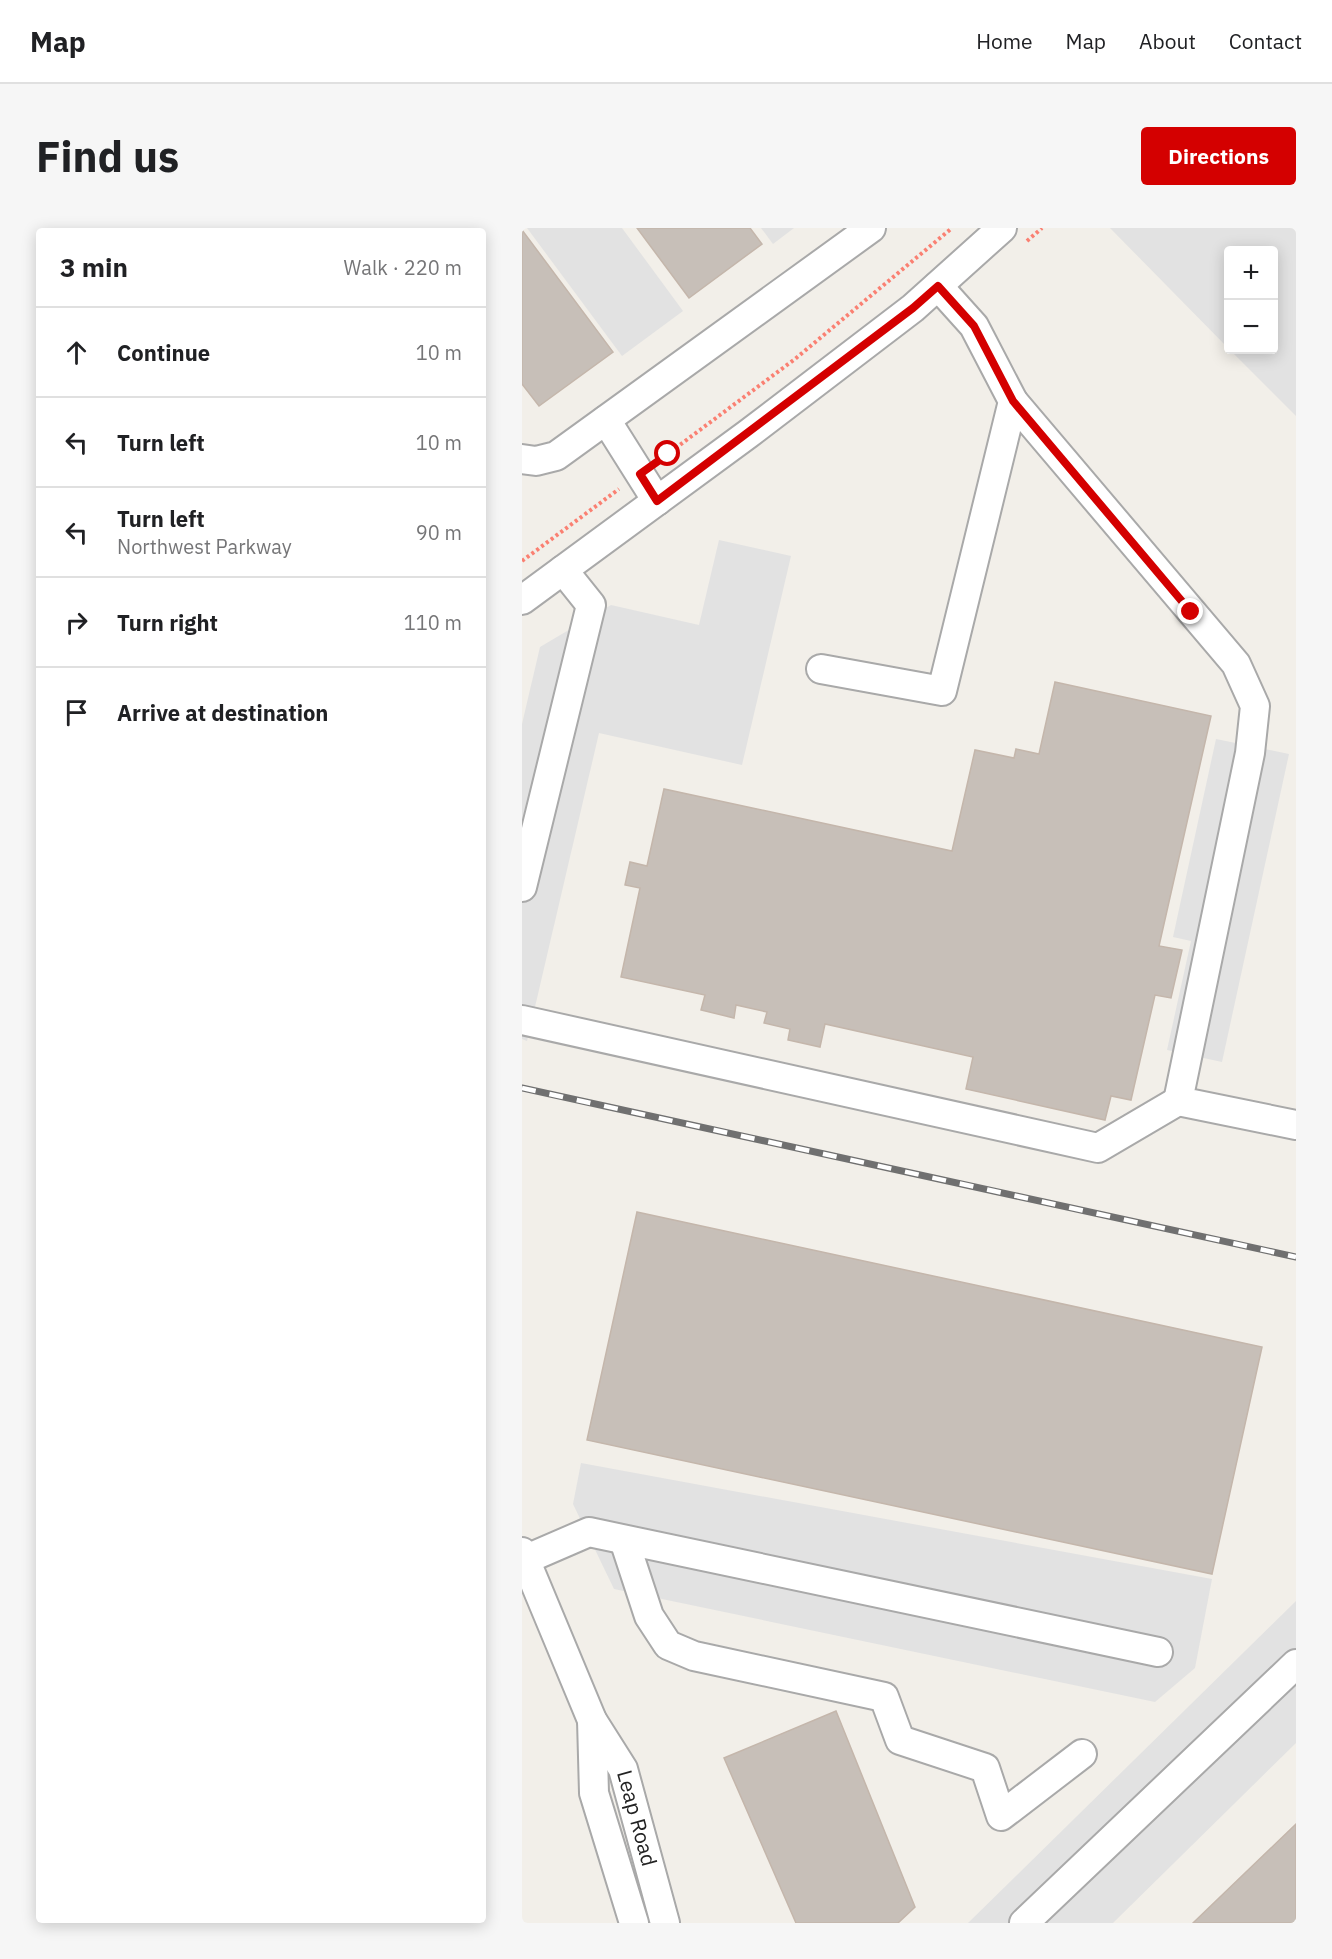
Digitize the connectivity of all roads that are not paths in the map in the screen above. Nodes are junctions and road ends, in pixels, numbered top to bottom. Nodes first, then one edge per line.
1 (871, 228) edge
2 (1002, 228) edge
3 (938, 286) junction
4 (1013, 401) junction
5 (606, 420) junction
6 (522, 459) edge
7 (657, 501) junction
8 (562, 570) junction
9 (522, 600) edge
10 (821, 669) dead end
11 (522, 887) edge
12 (522, 1020) edge
13 (1178, 1101) junction
14 (1296, 1125) edge
15 (624, 1540) junction
16 (523, 1557) edge
17 (1158, 1652) dead end
18 (1296, 1664) edge
19 (592, 1720) junction
20 (1082, 1754) dead end
21 (634, 1923) edge
22 (664, 1923) edge
23 (1024, 1923) edge

1 - 5 street
2 - 3 street
3 - 4 street
3 - 7 street
4 - 10 street
4 - 13 street
5 - 6 street
5 - 7 street
7 - 8 street
8 - 9 street
8 - 11 street
12 - 13 street
13 - 14 street
15 - 16 street
15 - 17 street
15 - 20 street
16 - 19 street, Leap Road
18 - 23 street
19 - 21 street, Leap Road
19 - 22 street, Leap Road

